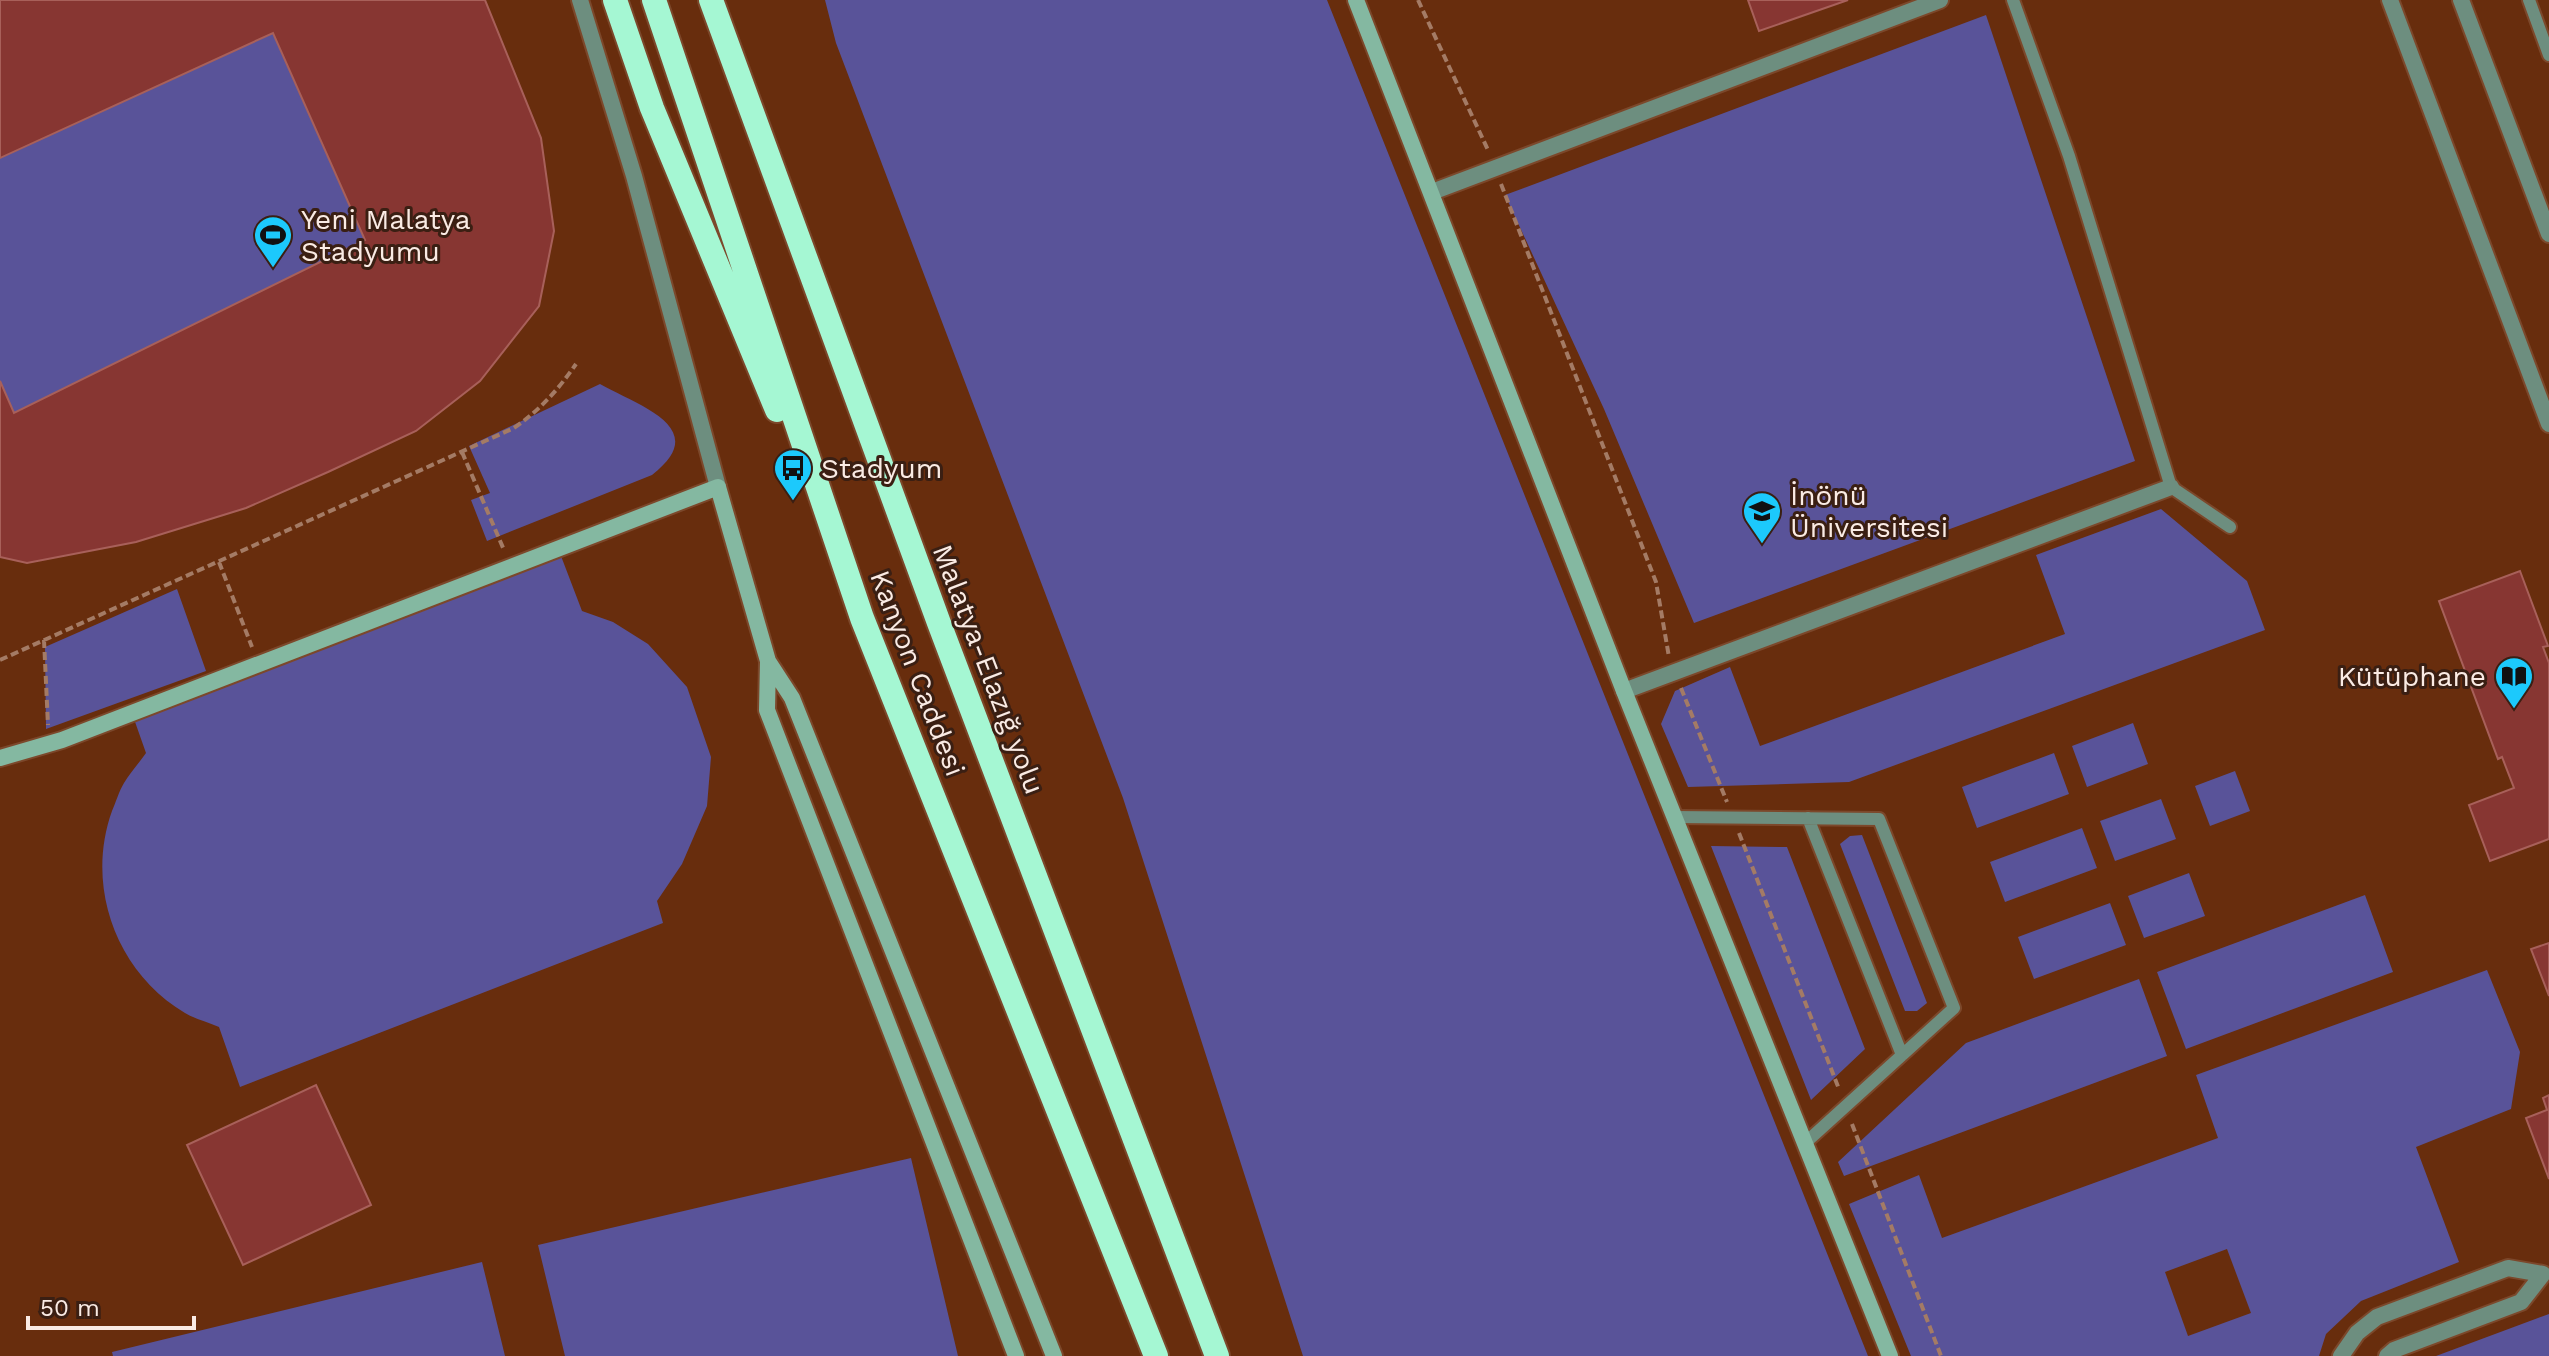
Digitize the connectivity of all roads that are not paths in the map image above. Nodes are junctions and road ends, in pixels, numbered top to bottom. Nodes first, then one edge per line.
1 (580, 0) edge
2 (615, 0) edge
3 (654, 0) edge
4 (711, 0) edge
5 (1356, 0) edge
6 (1940, 0) edge
7 (2013, 0) edge
8 (2390, 0) edge
9 (2461, 0) edge
10 (2529, 0) edge
11 (2549, 55) edge
12 (1432, 192) junction
13 (2549, 234) edge
14 (2549, 424) edge
15 (718, 487) junction
16 (2171, 487) junction
17 (2230, 527) dead end
18 (859, 608) junction
19 (768, 661) junction
20 (1624, 691) junction
21 (0, 758) edge
22 (1674, 817) junction
23 (1808, 818) junction
24 (1902, 1055) junction
25 (1804, 1144) junction
26 (1016, 1356) edge
27 (1054, 1356) edge
28 (1156, 1356) edge
29 (1217, 1356) edge
30 (1890, 1356) edge
31 (2341, 1356) edge
32 (2387, 1356) edge

1 - 15 street
2 - 18 highway
3 - 18 highway, Kanyon Caddesi
4 - 29 highway, Malatya-Elazığ yolu
5 - 12 street
6 - 12 street
7 - 16 lane
8 - 14 street
9 - 13 street
10 - 11 lane
12 - 20 street
15 - 19 street
15 - 21 street
16 - 17 lane
16 - 20 street
18 - 28 highway, Kanyon Caddesi
19 - 26 street
19 - 27 street
20 - 22 street
22 - 23 lane
22 - 25 street
23 - 24 lane
23 - 24 lane
24 - 25 lane
25 - 30 street
31 - 32 street

